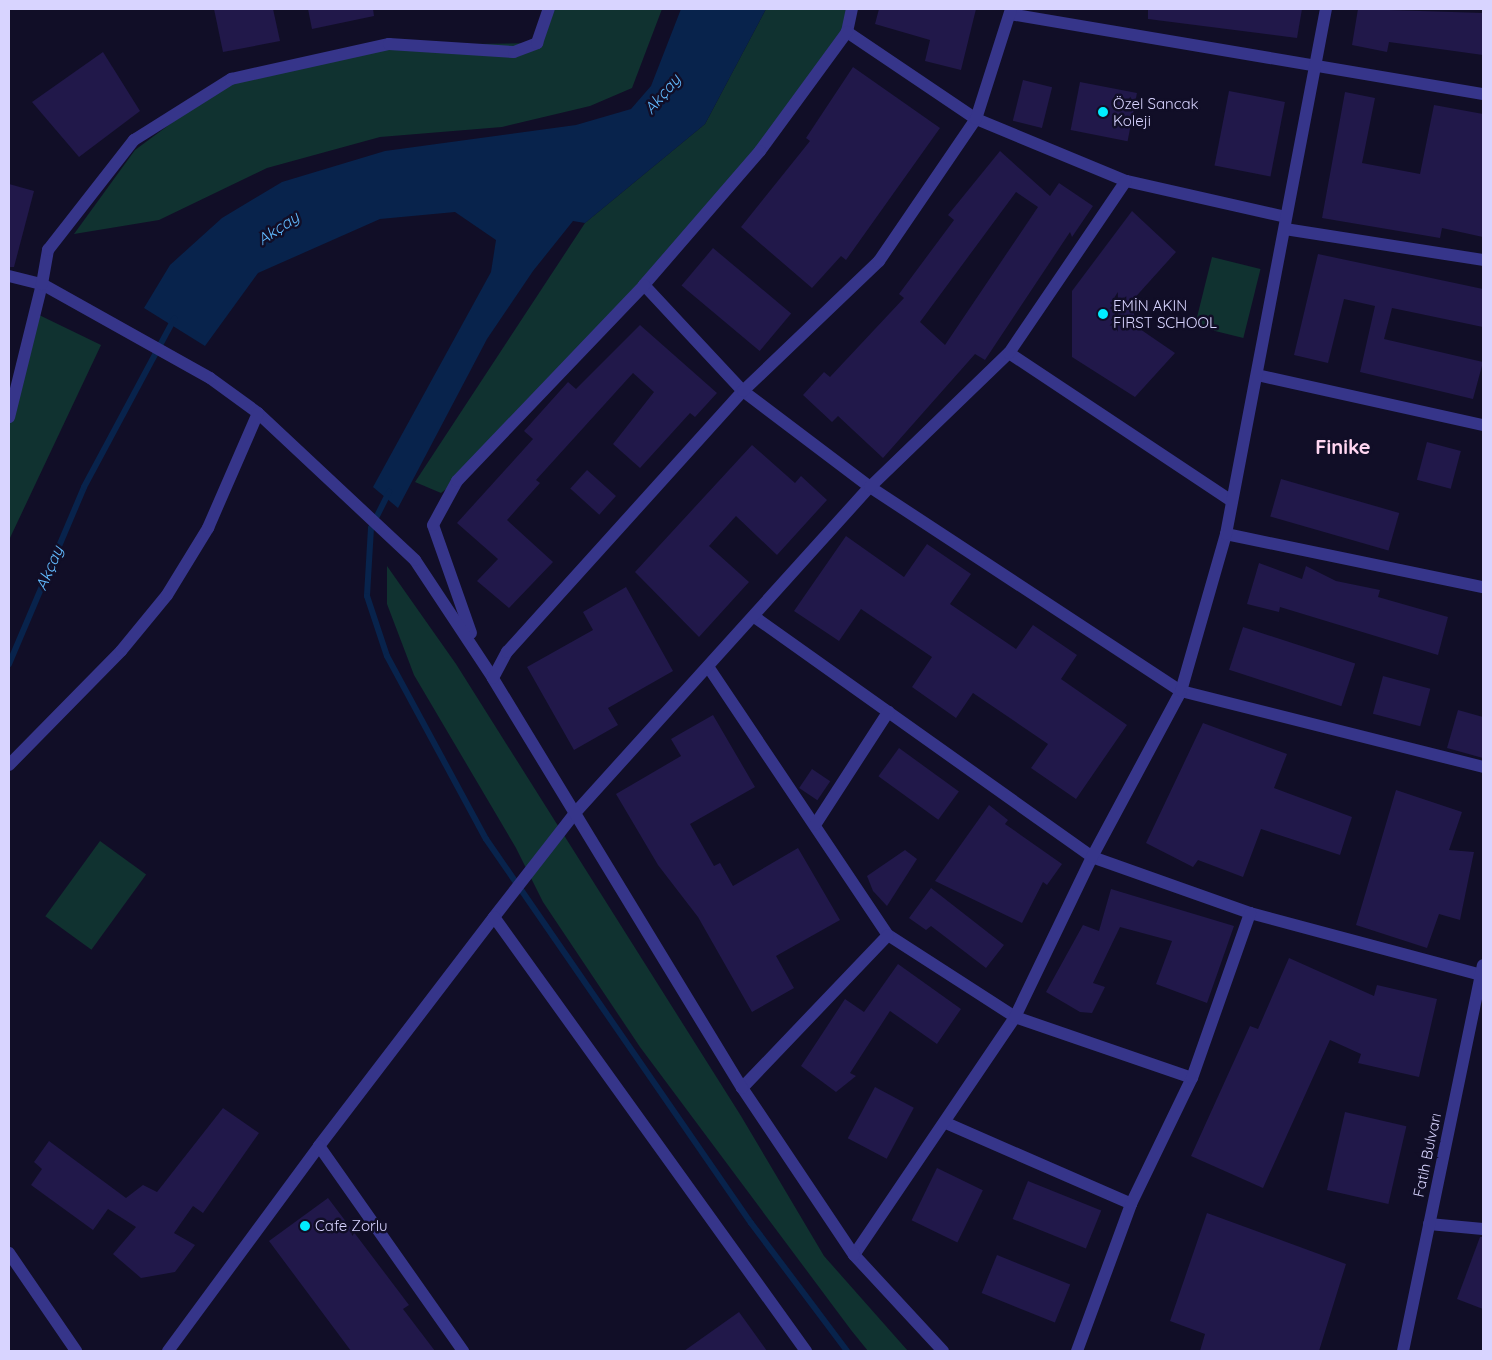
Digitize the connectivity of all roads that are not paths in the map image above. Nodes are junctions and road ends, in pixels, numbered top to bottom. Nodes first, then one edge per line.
1 (549, 9) edge
2 (852, 9) edge
3 (1326, 9) edge
4 (1010, 11) edge
5 (846, 32) junction
6 (1316, 69) junction
7 (1483, 94) edge
8 (976, 119) junction
9 (1126, 181) junction
10 (1286, 223) junction
11 (1483, 260) edge
12 (9, 276) edge
13 (42, 284) junction
14 (644, 285) junction
15 (1009, 353) junction
16 (1258, 375) junction
17 (743, 391) junction
18 (258, 413) junction
19 (9, 417) edge
20 (1483, 425) edge
21 (870, 487) junction
22 (1230, 500) junction
23 (1226, 534) junction
24 (1483, 587) edge
25 (756, 618) junction
26 (709, 668) junction
27 (493, 678) junction
28 (1181, 691) junction
29 (888, 712) junction
30 (9, 765) edge
31 (1483, 767) edge
32 (575, 813) junction
33 (814, 825) junction
34 (1092, 857) junction
35 (1250, 913) junction
36 (494, 917) junction
37 (888, 935) junction
38 (1482, 970) edge
39 (1015, 1017) junction
40 (1192, 1078) junction
41 (742, 1088) junction
42 (946, 1123) junction
43 (319, 1146) junction
44 (1131, 1204) junction
45 (1429, 1224) junction
46 (1483, 1229) edge
47 (9, 1253) edge
48 (854, 1255) junction
49 (76, 1351) edge
50 (168, 1351) edge
51 (463, 1351) edge
52 (806, 1351) edge
53 (943, 1351) edge
54 (1077, 1351) edge
55 (1403, 1351) edge

1 - 13 street
2 - 5 street
3 - 6 street
4 - 6 street
4 - 8 street
5 - 8 street
5 - 14 street
6 - 7 street
6 - 10 street
8 - 9 street
8 - 17 street
9 - 10 street
9 - 15 street
10 - 11 street
10 - 16 street
12 - 13 street
13 - 18 street
13 - 19 street
14 - 17 street
14 - 27 street
15 - 21 street
15 - 22 street
16 - 20 street
16 - 22 street
17 - 21 street
17 - 27 street
18 - 27 street
18 - 30 street
21 - 25 street
21 - 28 street
22 - 23 street
23 - 24 street
23 - 28 street
25 - 26 street
25 - 29 street
26 - 32 street
26 - 33 street
27 - 32 street
28 - 31 street
28 - 34 street
29 - 33 street
29 - 34 street
32 - 36 street
32 - 41 street
33 - 37 street
34 - 35 street
34 - 39 street
35 - 38 street
35 - 40 street
36 - 43 street
36 - 52 street
37 - 39 street
37 - 41 street
38 - 45 street, Fatih Bulvarı
39 - 40 street
39 - 42 street
40 - 44 street
41 - 48 street
42 - 44 street
42 - 48 street
43 - 50 street
43 - 51 street
44 - 54 street
45 - 46 street
45 - 55 street, Fatih Bulvarı
47 - 49 street
48 - 53 street

